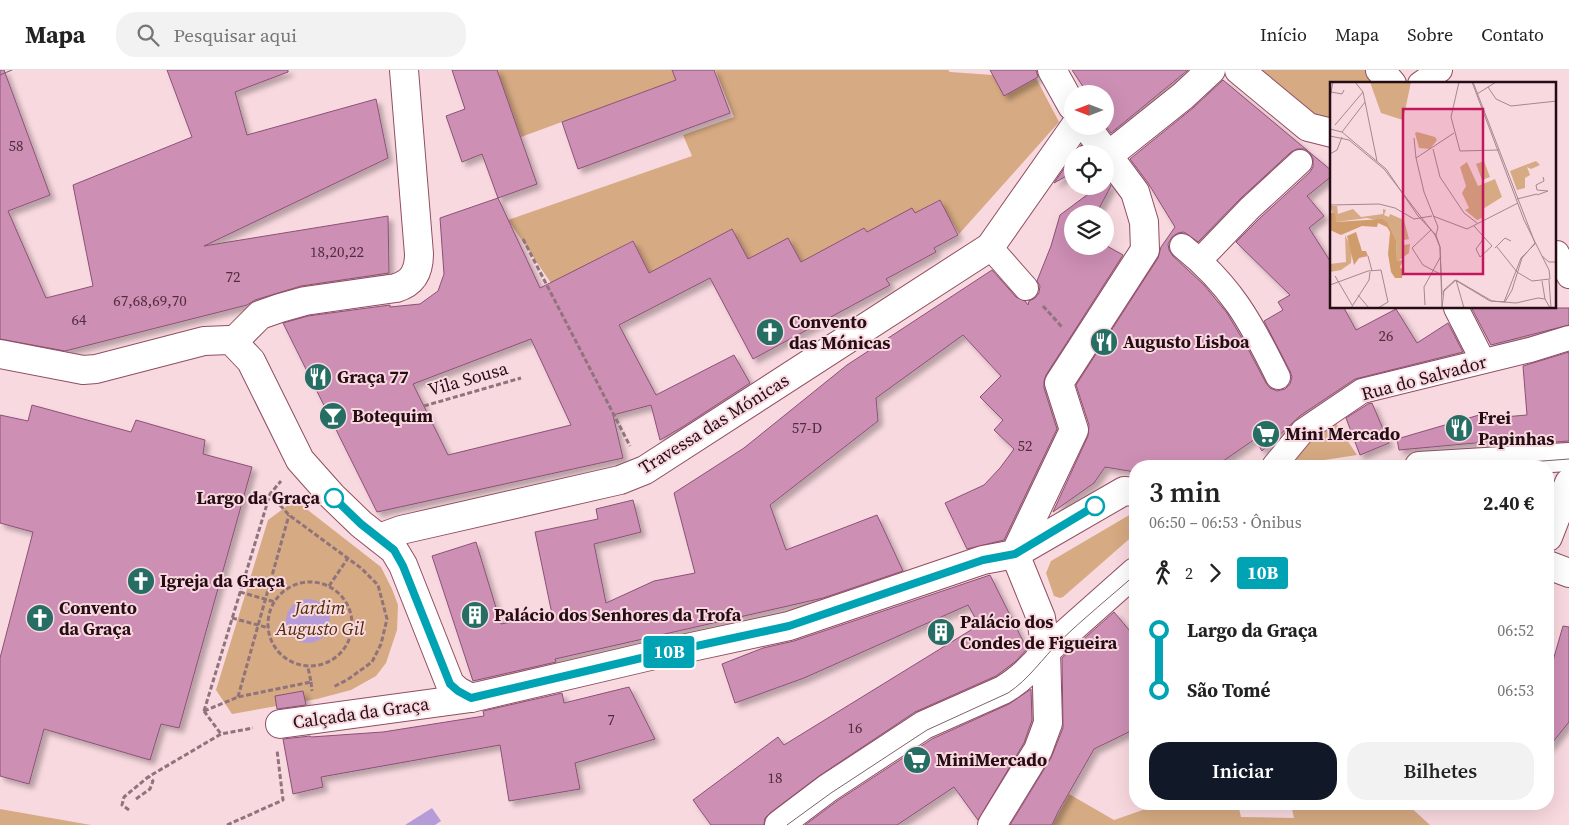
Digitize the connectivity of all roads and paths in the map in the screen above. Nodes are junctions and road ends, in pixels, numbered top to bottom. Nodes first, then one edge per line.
1 (404, 70) edge
2 (1052, 70) edge
3 (1211, 70) edge
4 (1239, 70) edge
5 (1380, 70) edge
6 (1440, 70) edge
7 (1390, 82) edge
8 (1423, 82) edge
9 (1064, 92) edge
10 (1069, 135) edge
11 (1093, 135) edge
12 (1320, 143) edge
13 (1101, 145) edge
14 (1114, 151) edge
15 (1114, 162) edge
16 (523, 239) dead end
17 (1182, 246) dead end
18 (990, 247) junction
19 (1557, 253) dead end
20 (1200, 260) junction
21 (1569, 276) edge
22 (1026, 288) joint
23 (1457, 309) edge
24 (1569, 338) edge
25 (233, 342) junction
26 (1082, 347) junction
27 (0, 354) edge
28 (1483, 361) junction
29 (1278, 377) dead end
30 (521, 378) dead end
31 (424, 406) dead end
32 (1569, 457) edge
33 (1279, 460) edge
34 (1519, 460) edge
35 (644, 470) junction
36 (1569, 483) edge
37 (1129, 491) edge
38 (290, 515) junction
39 (1554, 522) edge
40 (379, 538) junction
41 (1015, 554) junction
42 (348, 558) junction
43 (1554, 567) edge
44 (1569, 573) edge
45 (1129, 577) edge
46 (329, 586) junction
47 (240, 592) junction
48 (266, 599) junction
49 (275, 602) junction
50 (232, 618) junction
51 (258, 625) junction
52 (268, 628) junction
53 (1046, 651) junction
54 (308, 667) junction
55 (311, 682) junction
56 (331, 688) dead end
57 (313, 693) dead end
58 (238, 697) junction
59 (471, 698) junction
60 (204, 711) junction
61 (271, 732) junction
62 (221, 734) junction
63 (148, 777) junction
64 (136, 799) dead end
65 (129, 810) dead end
66 (227, 825) edge
67 (779, 825) edge
68 (992, 825) edge

1 - 25 street
2 - 9 street
3 - 14 street
4 - 12 street
5 - 7 street
6 - 8 street
10 - 18 street, Travessa das Mónicas
11 - 13 street
12 - 20 street
15 - 26 street
16 - 35 path
17 - 20 street
18 - 22 street
18 - 35 street, Travessa das Mónicas
19 - 21 street
20 - 29 street
22 - 26 path
23 - 28 street
24 - 28 street, Rua do Salvador
25 - 27 street
25 - 40 street
26 - 41 street
28 - 33 street, Rua do Salvador
30 - 31 path, Vila Sousa
32 - 34 street
35 - 40 street, Travessa das Mónicas
36 - 39 street
37 - 41 street, Calçada da Graça
38 - 42 path
38 - 47 path
38 - 48 path
40 - 59 street, Calçada da Graça
41 - 53 street
41 - 59 street, Calçada da Graça
42 - 46 path
42 - 56 path
43 - 44 street
45 - 53 street
46 - 49 path
46 - 54 path
47 - 48 path
47 - 50 path
48 - 49 path
48 - 51 path
49 - 52 path
50 - 51 path
50 - 60 path
51 - 52 path
51 - 58 path
52 - 54 path
53 - 67 street
53 - 68 street
54 - 55 path
55 - 57 path
55 - 58 path
58 - 60 path
59 - 61 street, Calçada da Graça
60 - 62 path
61 - 62 path
61 - 66 path
62 - 63 path
63 - 64 path
63 - 65 path

